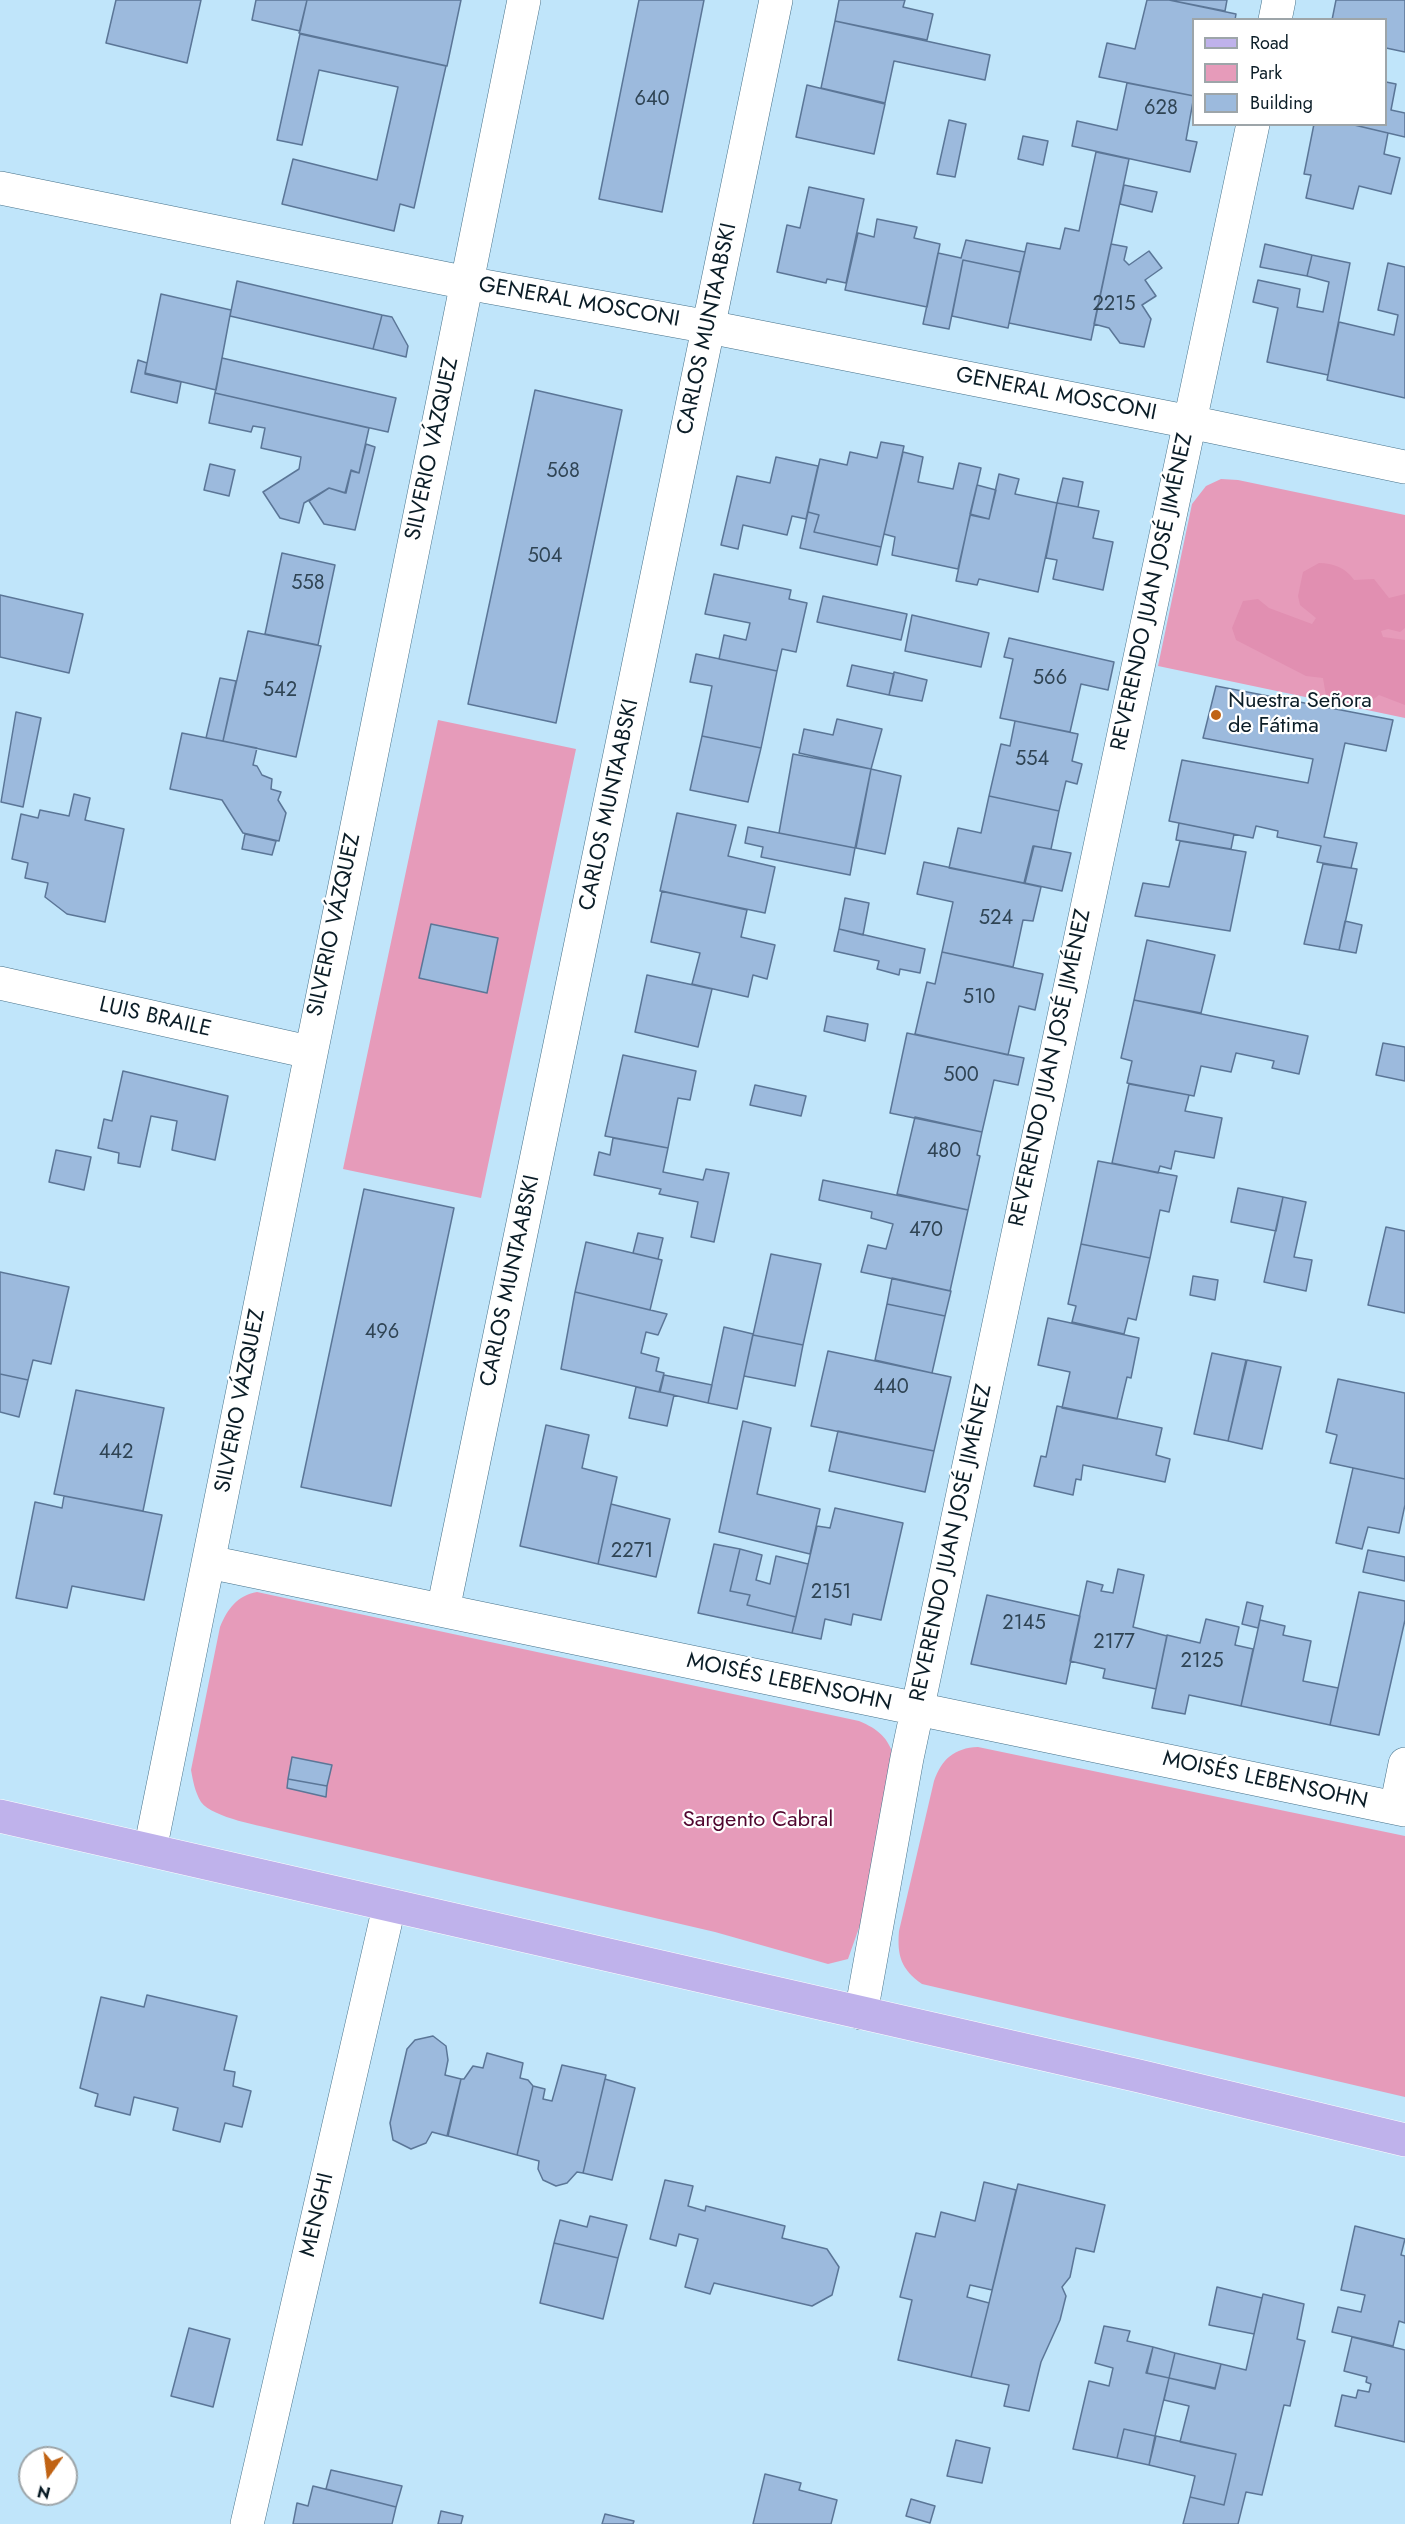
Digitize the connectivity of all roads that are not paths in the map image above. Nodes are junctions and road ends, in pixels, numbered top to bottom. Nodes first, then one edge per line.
1 (524, 0) edge
2 (776, 0) edge
3 (1279, 0) edge
4 (1275, 18) edge
5 (1253, 126) edge
6 (0, 188) edge
7 (467, 283) junction
8 (709, 327) junction
9 (1190, 422) junction
10 (1405, 467) edge
11 (0, 983) edge
12 (309, 1053) junction
13 (209, 1562) junction
14 (442, 1610) junction
15 (917, 1710) junction
16 (1405, 1764) edge
17 (1400, 1809) edge
18 (0, 1816) edge
19 (150, 1850) junction
20 (390, 1907) junction
21 (861, 2013) junction
22 (1405, 2140) edge
23 (247, 2524) edge

1 - 7 street, SILVERIO VÁZQUEZ
2 - 8 street, CARLOS MUNTAABSKI
3 - 4 street
5 - 9 street, REVERENDO JUAN JOSÉ JIMÉNEZ
6 - 7 street, GENERAL MOSCONI
7 - 8 street, GENERAL MOSCONI
7 - 12 street, SILVERIO VÁZQUEZ
8 - 9 street, GENERAL MOSCONI
8 - 14 street, CARLOS MUNTAABSKI
9 - 10 street, GENERAL MOSCONI
9 - 15 street, REVERENDO JUAN JOSÉ JIMÉNEZ
11 - 12 street, LUIS BRAILE
12 - 13 street, SILVERIO VÁZQUEZ
13 - 14 street, MOISÉS LEBENSOHN
13 - 19 street, SILVERIO VÁZQUEZ
14 - 15 street, MOISÉS LEBENSOHN
15 - 17 street, MOISÉS LEBENSOHN
15 - 21 street, REVERENDO JUAN JOSÉ JIMÉNEZ
16 - 17 street
18 - 19 main road
19 - 20 main road
20 - 21 main road
20 - 23 street, MENGHI
21 - 22 main road

